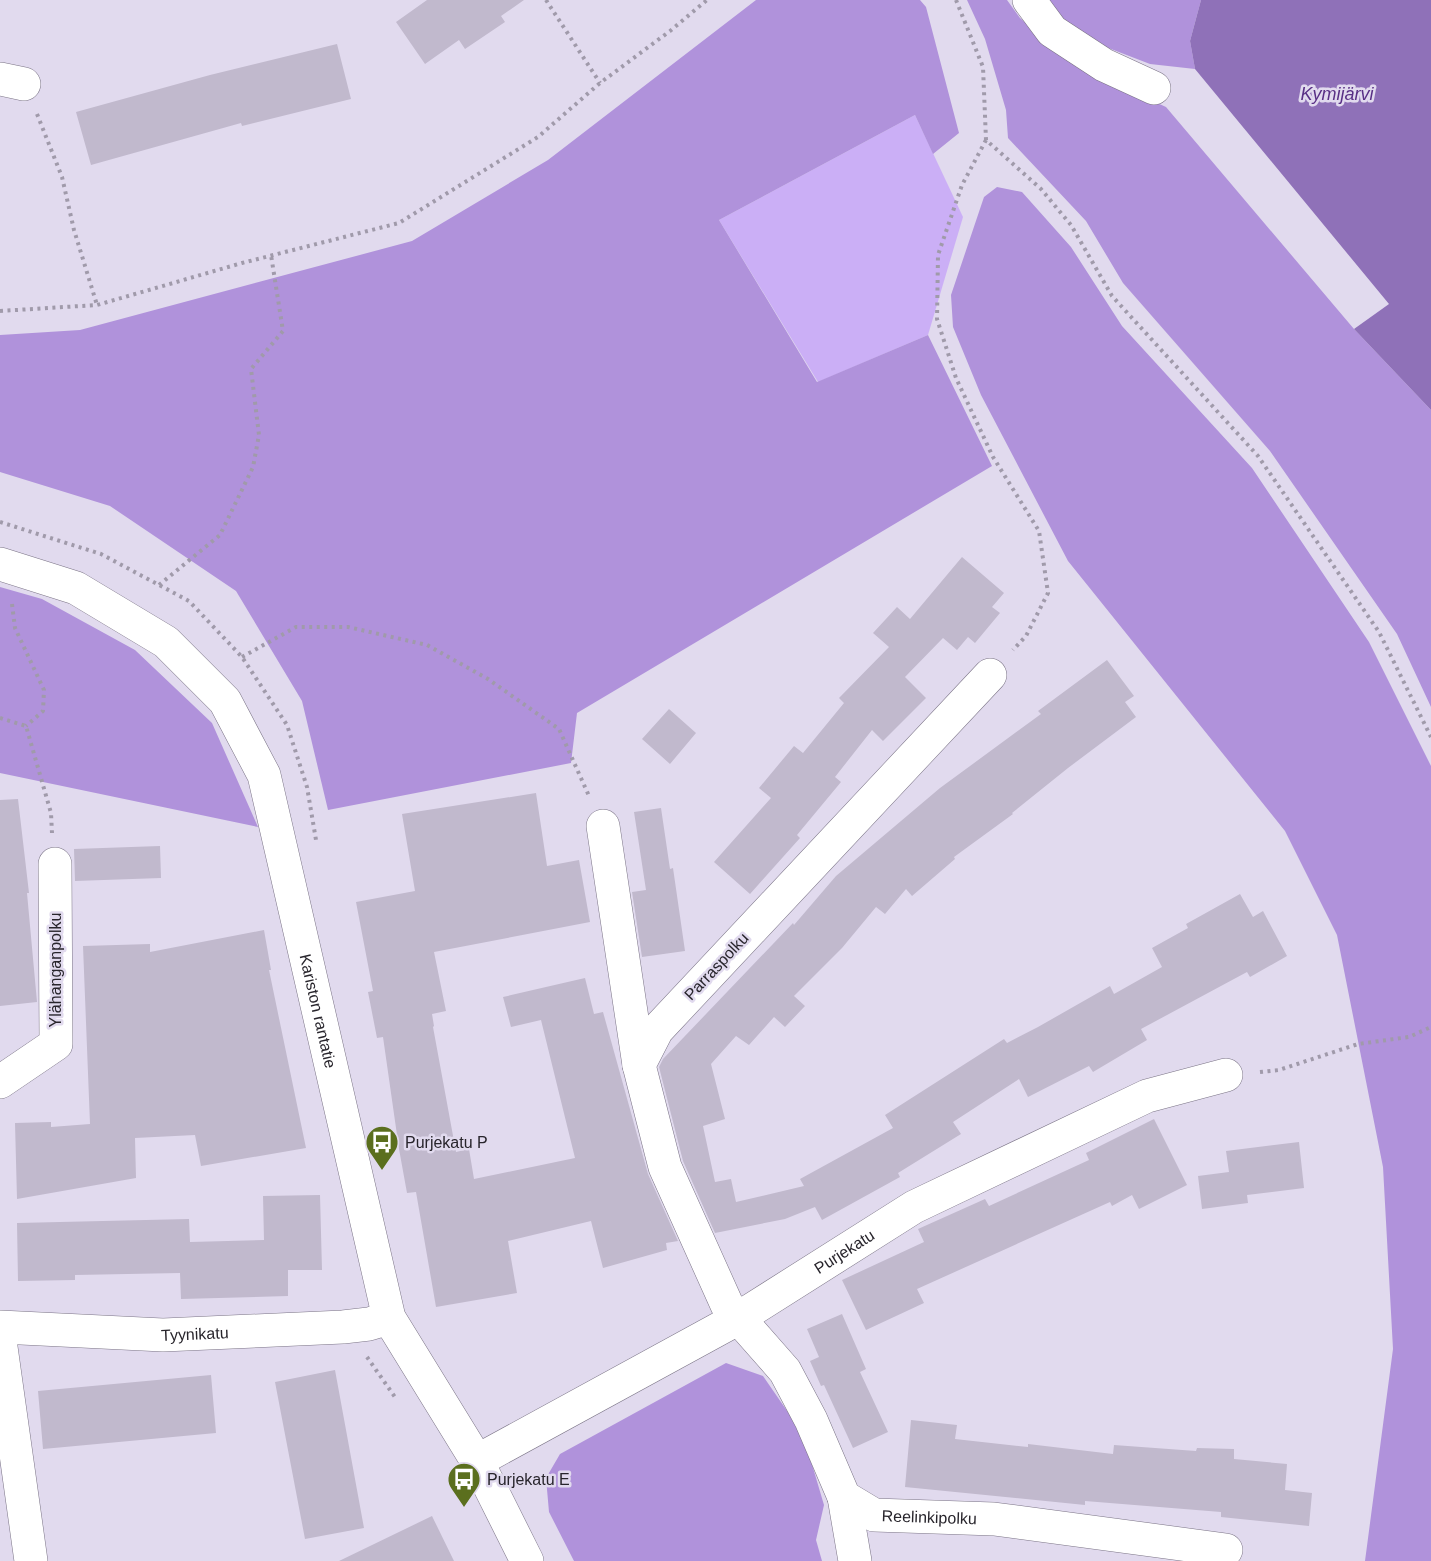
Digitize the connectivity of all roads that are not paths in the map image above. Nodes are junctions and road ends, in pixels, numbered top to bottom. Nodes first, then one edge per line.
1 (1029, 0) edge
2 (1155, 88) dead end
3 (4, 565) edge
4 (990, 675) road end
5 (603, 826) road end
6 (55, 864) road end
7 (639, 1065) junction
8 (1226, 1075) road end
9 (0, 1082) edge
10 (389, 1318) junction
11 (737, 1319) junction
12 (0, 1327) edge
13 (0, 1340) edge
14 (477, 1461) junction
15 (844, 1497) junction
16 (1226, 1550) dead end
17 (31, 1561) edge
18 (526, 1561) edge
19 (855, 1561) edge

1 - 2 street
3 - 10 street, Kariston rantatie
4 - 7 street, Parraspolku
5 - 7 street
6 - 9 street, Ylähanganpolku
7 - 11 street
8 - 11 street, Purjekatu
10 - 12 street, Tyynikatu
10 - 14 street, Kariston rantatie
11 - 14 street, Purjekatu
11 - 15 street
13 - 17 street
14 - 18 street, Kariston rantatie
15 - 16 street, Reelinkipolku
15 - 19 street

